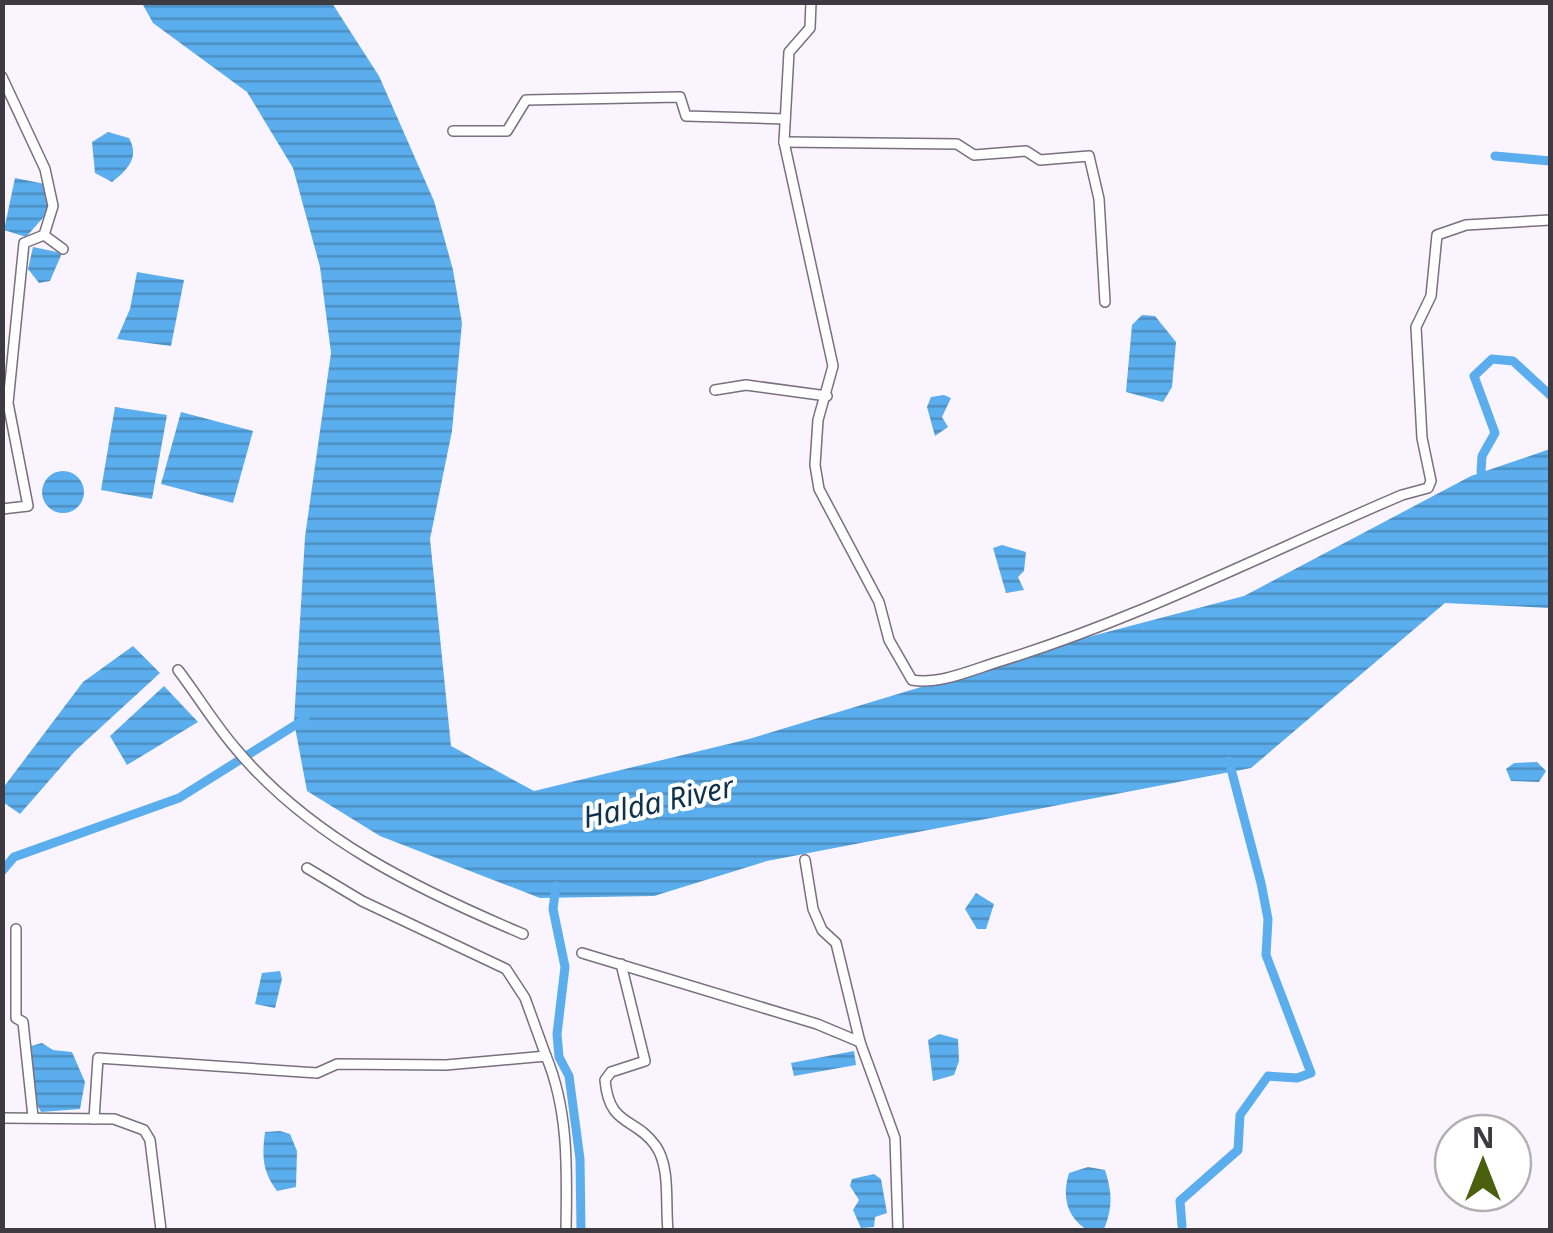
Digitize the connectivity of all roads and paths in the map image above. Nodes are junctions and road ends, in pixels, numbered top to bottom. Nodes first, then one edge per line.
1 (812, 2) edge
2 (2, 77) edge
3 (785, 119) junction
4 (453, 130) dead end
5 (784, 142) junction
6 (1550, 220) edge
7 (44, 235) junction
8 (63, 249) dead end
9 (1105, 302) dead end
10 (714, 390) dead end
11 (827, 396) junction
12 (2, 509) edge
13 (178, 670) dead end
14 (806, 860) dead end
15 (307, 868) dead end
16 (16, 929) dead end
17 (523, 934) dead end
18 (582, 953) dead end
19 (621, 964) junction
20 (860, 1042) junction
21 (546, 1056) junction
22 (33, 1117) junction
23 (2, 1118) edge
24 (94, 1119) junction
25 (161, 1230) edge
26 (566, 1230) edge
27 (668, 1230) edge
28 (898, 1230) edge

1 - 3 street
2 - 7 street
3 - 4 street
3 - 5 street
5 - 9 street
5 - 11 street
6 - 11 street
7 - 8 street
7 - 12 street
10 - 11 street
13 - 17 street
14 - 20 street
15 - 21 street
16 - 22 street
18 - 19 street
19 - 20 street
19 - 27 street
20 - 28 street
21 - 24 street
21 - 26 street
22 - 23 street
22 - 24 street
24 - 25 street

